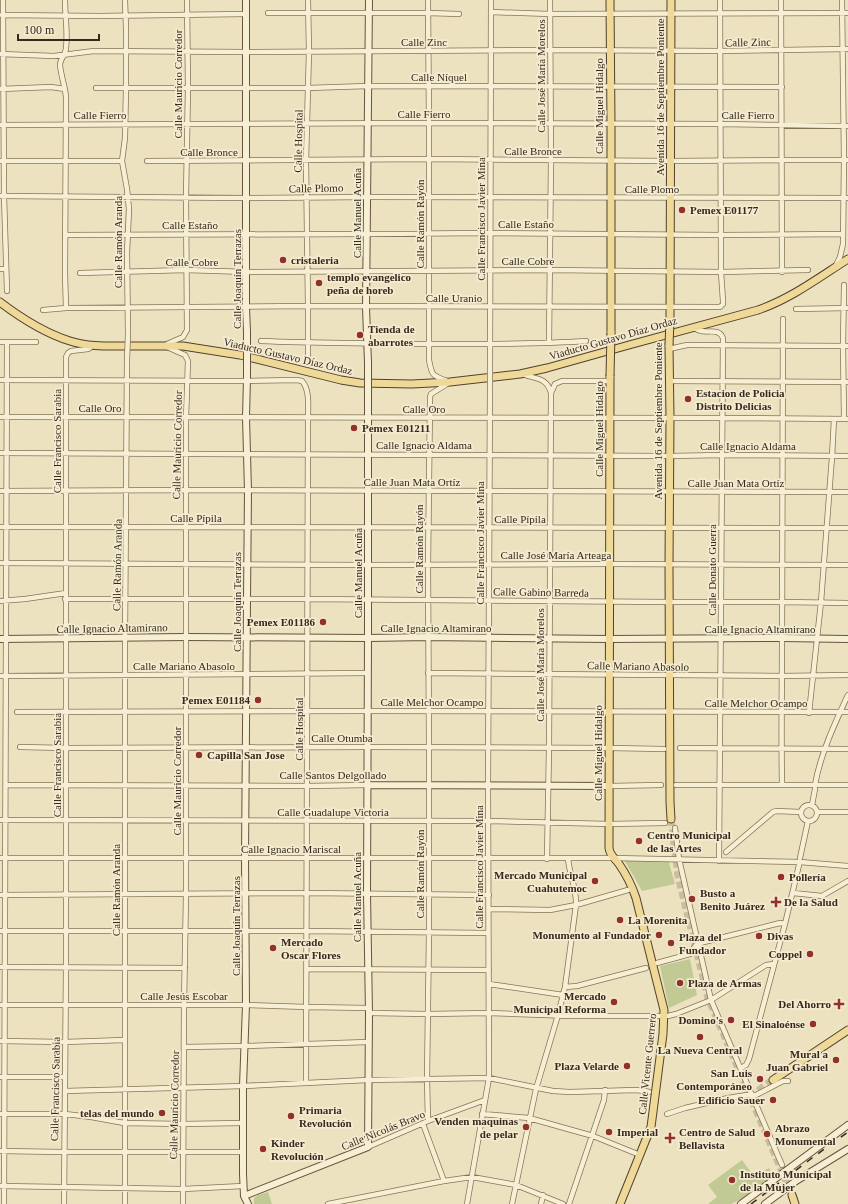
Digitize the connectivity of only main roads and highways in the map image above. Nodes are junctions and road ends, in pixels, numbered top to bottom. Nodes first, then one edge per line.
1 (610, 0) edge
2 (671, 0) edge
3 (848, 259) edge
4 (0, 302) edge
5 (668, 821) tunnel mouth
6 (613, 858) joint
7 (848, 1030) edge
8 (773, 1080) tunnel mouth
9 (792, 1195) tunnel mouth
10 (620, 1204) edge
11 (795, 1204) edge

1 - 6 main road, Calle Miguel Hidalgo, bridge
2 - 5 main road, Avenida 16 de Septiembre Poniente, bridge
3 - 4 main road, Viaducto Gustavo Díaz Ordaz
6 - 10 main road, Calle Vicente Guerrero
7 - 8 main road
9 - 11 main road

